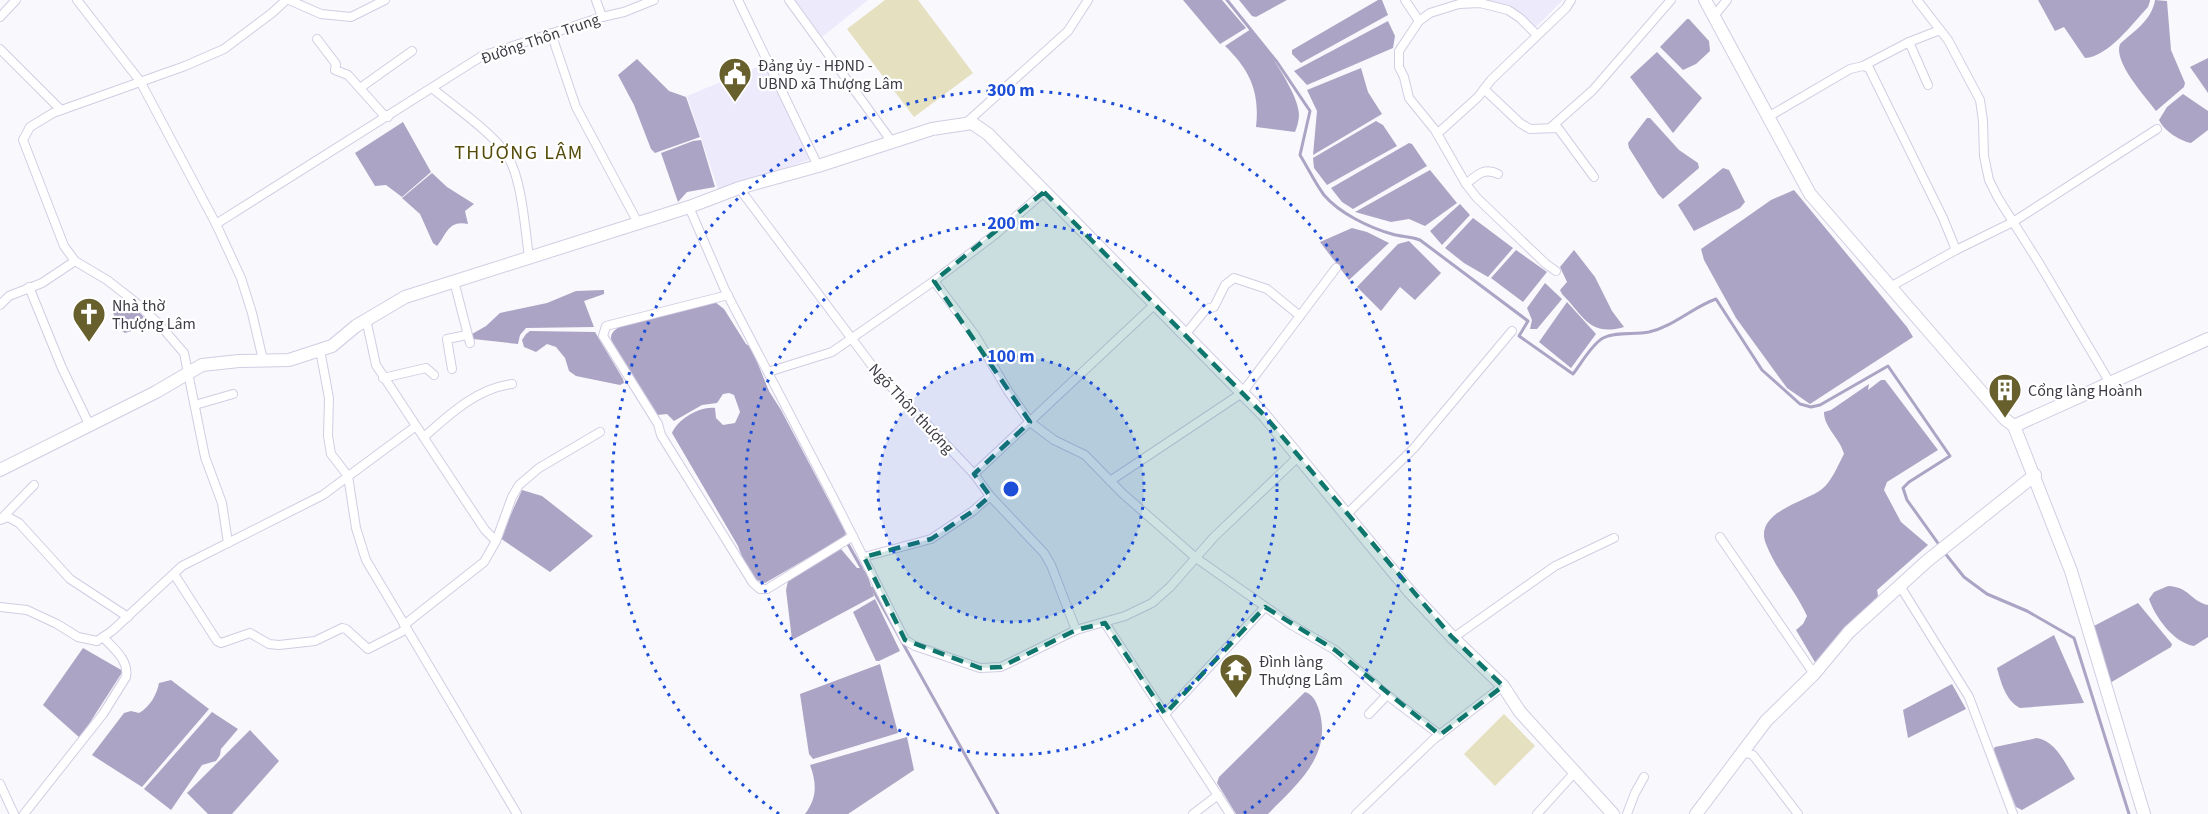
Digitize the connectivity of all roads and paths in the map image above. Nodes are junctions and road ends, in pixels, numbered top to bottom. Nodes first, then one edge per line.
1 (16, 0) edge
2 (77, 0) edge
3 (288, 0) edge
4 (385, 0) edge
5 (596, 0) edge
6 (654, 0) edge
7 (738, 0) edge
8 (789, 0) edge
9 (1088, 0) edge
10 (1405, 0) edge
11 (1571, 0) edge
12 (1671, 0) edge
13 (1705, 0) edge
14 (1727, 0) edge
15 (1917, 0) edge
16 (1481, 1) edge
17 (1714, 16) junction
18 (0, 17) edge
19 (602, 17) junction
20 (1419, 21) junction
21 (1940, 30) junction
22 (551, 33) junction
23 (1537, 36) junction
24 (317, 39) dead end
25 (1909, 42) junction
26 (0, 49) edge
27 (412, 51) dead end
28 (1863, 66) junction
29 (140, 81) junction
30 (1928, 85) dead end
31 (360, 87) junction
32 (432, 88) junction
33 (1484, 89) junction
34 (61, 110) junction
35 (388, 117) junction
36 (1768, 117) junction
37 (966, 123) junction
38 (1550, 128) junction
39 (2157, 129) dead end
40 (1437, 134) junction
41 (892, 142) junction
42 (818, 165) junction
43 (1498, 174) dead end
44 (1594, 177) dead end
45 (1466, 184) junction
46 (739, 188) junction
47 (1044, 192) junction
48 (689, 207) junction
49 (2013, 222) junction
50 (638, 223) junction
51 (216, 224) junction
52 (1956, 250) junction
53 (529, 257) junction
54 (75, 261) junction
55 (1336, 268) dead end
56 (1556, 271) dead end
57 (454, 281) junction
58 (934, 281) junction
59 (29, 287) junction
60 (1890, 287) junction
61 (728, 295) junction
62 (0, 305) edge
63 (1154, 305) junction
64 (1300, 316) junction
65 (366, 319) junction
66 (1512, 331) dead end
67 (1184, 336) junction
68 (850, 338) junction
69 (2208, 339) edge
70 (320, 350) junction
71 (263, 360) junction
72 (452, 369) dead end
73 (768, 372) junction
74 (188, 374) junction
75 (434, 375) dead end
76 (383, 378) junction
77 (2110, 383) junction
78 (512, 384) dead end
79 (1242, 393) junction
80 (233, 394) dead end
81 (195, 405) junction
82 (2008, 421) junction
83 (1030, 422) junction
84 (90, 426) junction
85 (416, 426) junction
86 (600, 432) dead end
87 (423, 437) junction
88 (1298, 457) junction
89 (0, 470) edge
90 (974, 474) junction
91 (2035, 476) junction
92 (348, 477) junction
93 (1110, 481) junction
94 (34, 485) dead end
95 (990, 496) junction
96 (1346, 515) junction
97 (1, 519) edge
98 (853, 536) junction
99 (1720, 537) dead end
100 (1614, 538) dead end
101 (495, 541) junction
102 (228, 543) junction
103 (864, 557) junction
104 (1196, 558) junction
105 (174, 574) junction
106 (1900, 586) junction
107 (0, 607) edge
108 (1265, 607) junction
109 (128, 617) junction
110 (1105, 623) junction
111 (406, 627) junction
112 (1076, 630) junction
113 (103, 637) junction
114 (1453, 638) junction
115 (1814, 674) junction
116 (1503, 687) junction
117 (1388, 695) junction
118 (1164, 714) junction
119 (1369, 714) dead end
120 (1440, 735) junction
121 (1742, 752) junction
122 (1575, 772) junction
123 (1644, 777) dead end
124 (0, 784) edge
125 (1218, 795) junction
126 (14, 814) edge
127 (24, 814) edge
128 (517, 814) edge
129 (1193, 814) edge
130 (1230, 814) edge
131 (1356, 814) edge
132 (1536, 814) edge
133 (1613, 814) edge
134 (1628, 814) edge
135 (1696, 814) edge
136 (1798, 814) edge
137 (2013, 814) edge
138 (2144, 814) edge

1 - 18 street
2 - 29 street
3 - 4 street
3 - 29 street
5 - 19 street
6 - 19 street, Đường Thôn Trung
7 - 42 street
8 - 41 street
9 - 37 street
10 - 20 street
11 - 23 street
12 - 38 street
13 - 17 street
14 - 17 street
15 - 21 street
16 - 20 street
16 - 23 street
17 - 36 street
19 - 22 street, Đường Thôn Trung
20 - 40 street
21 - 25 street
21 - 49 street
22 - 32 street, Đường Thôn Trung
22 - 50 street
23 - 33 street
24 - 31 street
25 - 28 street
25 - 30 street
26 - 34 street
27 - 31 street
28 - 36 street
28 - 52 street
29 - 34 street
29 - 51 street
31 - 35 street
32 - 35 street, Đường Thôn Trung
32 - 53 street
33 - 38 street
33 - 40 street
34 - 54 street
35 - 51 street, Đường Thôn Trung
36 - 60 street
37 - 41 street
37 - 47 street
38 - 44 street
39 - 49 street
40 - 45 street
41 - 42 street
42 - 46 street
43 - 45 street
45 - 56 street
46 - 48 street
46 - 68 street, Ngõ Thôn thượng
47 - 58 street
47 - 63 street
48 - 50 street
48 - 61 street
49 - 52 street
49 - 77 street
50 - 53 street
51 - 71 street
52 - 60 street
53 - 57 street
54 - 59 street
54 - 74 street
55 - 64 street
57 - 65 street
57 - 72 street
58 - 68 street
58 - 83 street
59 - 62 street
59 - 84 street
60 - 82 street
61 - 73 street
61 - 98 street
63 - 67 street
63 - 83 street
64 - 67 street
64 - 79 street
65 - 70 street
65 - 76 street
66 - 96 street
67 - 79 street
68 - 73 street
68 - 90 street, Ngõ Thôn thượng
69 - 77 street
70 - 71 street
70 - 92 street
71 - 74 street
73 - 98 street
74 - 81 street
74 - 84 street
75 - 76 street
76 - 85 street
77 - 82 street
78 - 87 street
79 - 88 street
79 - 93 street
80 - 81 street
81 - 102 street
82 - 91 street
83 - 90 street
83 - 93 street
84 - 89 street
85 - 87 street
85 - 92 street
86 - 101 street
87 - 101 street
88 - 96 street
88 - 104 street
90 - 95 street, Ngõ Thôn thượng
91 - 106 street
91 - 138 street
92 - 102 street
92 - 111 street
93 - 104 street
94 - 97 street
95 - 103 street
95 - 112 street, Ngõ Thôn thượng
96 - 114 street
97 - 109 street
98 - 103 street
99 - 115 street
100 - 114 street
101 - 111 street
102 - 105 street
103 - 112 street
104 - 108 street
104 - 110 street
105 - 109 street
105 - 111 street
106 - 115 street
106 - 137 street
107 - 113 street
108 - 117 street
108 - 118 street
109 - 113 street
110 - 112 street
110 - 118 street
111 - 128 street
113 - 127 street
114 - 116 street
115 - 121 street
116 - 120 street
116 - 122 street
117 - 119 street
117 - 120 street
118 - 125 street
120 - 131 street
121 - 135 street
121 - 136 street
122 - 132 street
122 - 133 street
123 - 134 street
124 - 126 street
125 - 129 street
125 - 130 street

